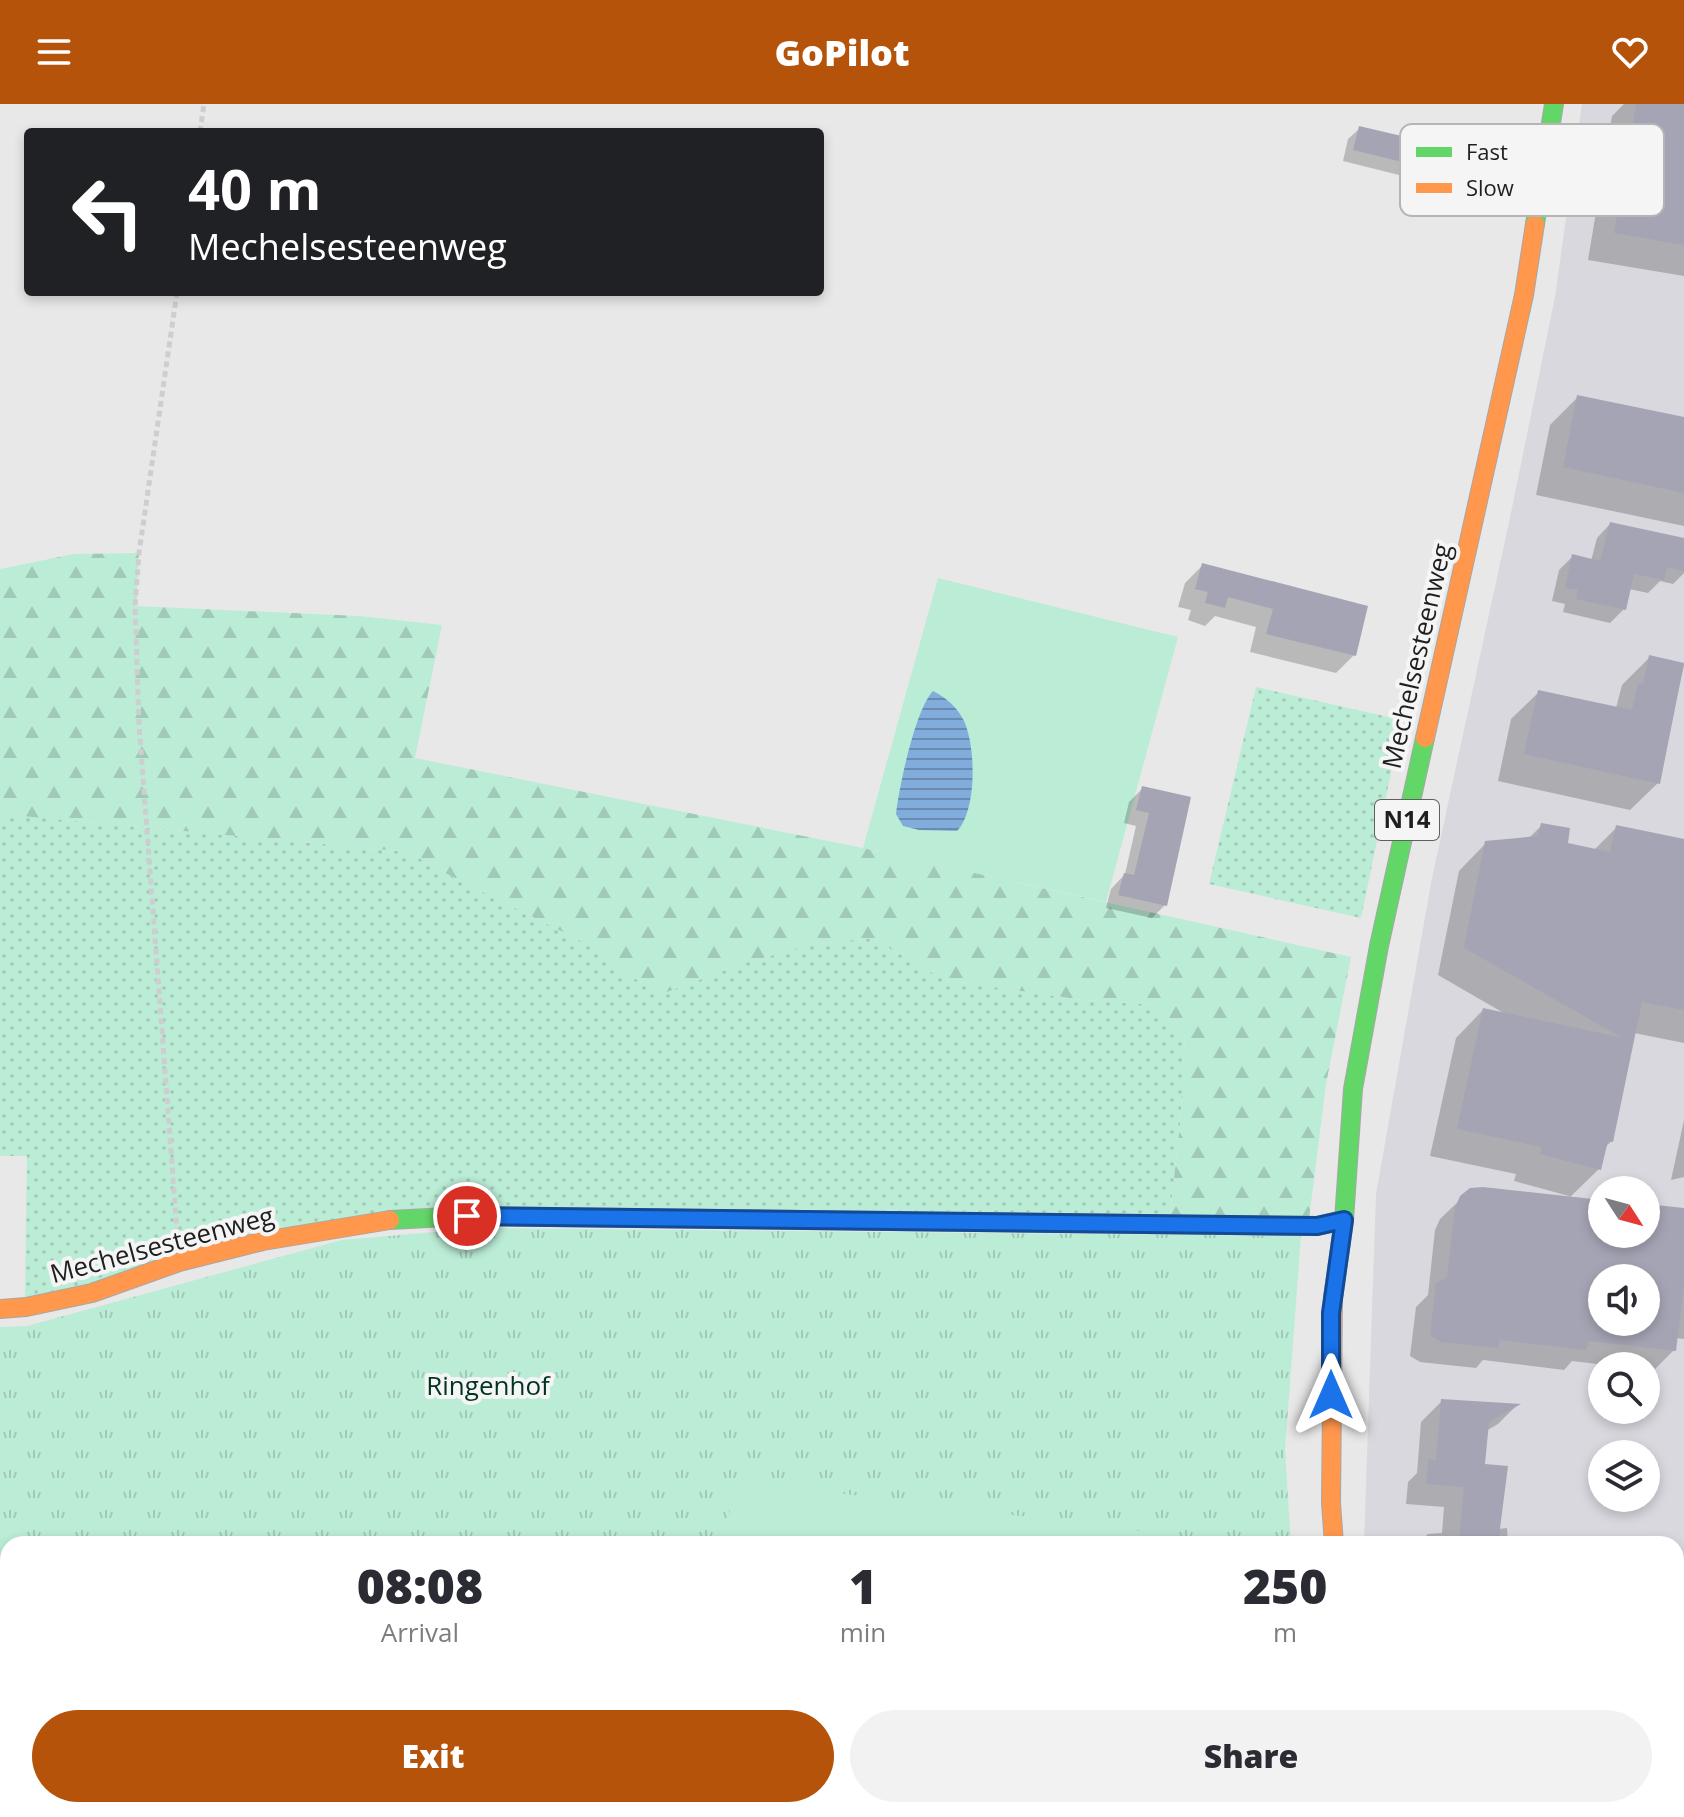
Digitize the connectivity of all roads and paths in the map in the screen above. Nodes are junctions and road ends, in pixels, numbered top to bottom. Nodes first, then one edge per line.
1 (204, 104) edge
2 (1554, 104) edge
3 (1551, 124) edge
4 (201, 128) edge
5 (1536, 216) edge
6 (176, 296) edge
7 (1344, 1220) junction
8 (179, 1262) junction
9 (0, 1309) edge
10 (1333, 1536) edge

1 - 4 path
2 - 3 main road, Mechelsesteenweg / N14
5 - 7 main road, Mechelsesteenweg / N14
6 - 8 path
7 - 8 main road, Mechelsesteenweg
7 - 10 main road, Mechelsesteenweg / N14
8 - 9 main road, Mechelsesteenweg

